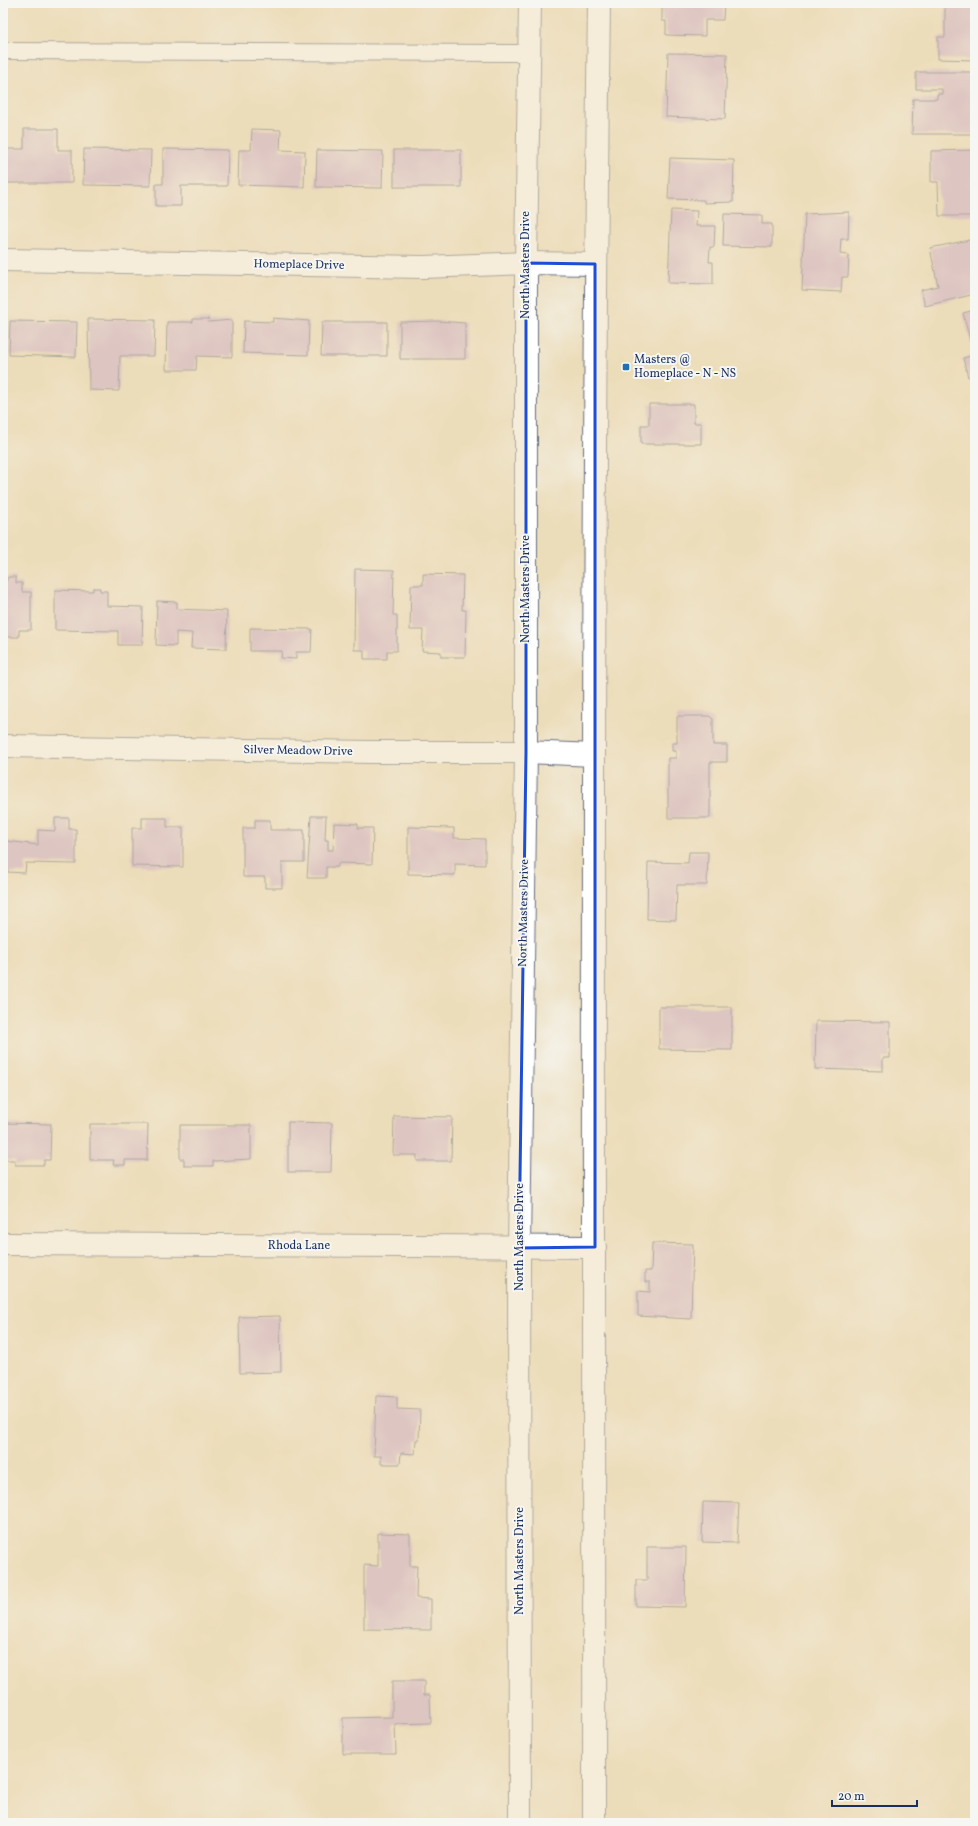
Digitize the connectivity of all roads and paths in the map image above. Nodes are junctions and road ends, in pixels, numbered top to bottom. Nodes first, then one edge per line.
1 (530, 3) edge
2 (599, 3) edge
3 (3, 51) edge
4 (529, 53) junction
5 (3, 260) edge
6 (526, 263) junction
7 (596, 264) junction
8 (3, 746) edge
9 (526, 752) junction
10 (594, 755) junction
11 (3, 1244) edge
12 (595, 1247) junction
13 (519, 1248) junction
14 (520, 1823) edge
15 (594, 1823) edge

1 - 4 main road, North Masters Drive
2 - 7 main road
3 - 4 lane
4 - 6 main road, North Masters Drive
5 - 6 main road, Homeplace Drive
6 - 7 main road, Homeplace Drive
6 - 9 main road, North Masters Drive
7 - 10 main road
8 - 9 main road, Silver Meadow Drive
9 - 10 main road, Silver Meadow Drive
9 - 13 main road, North Masters Drive
10 - 12 main road
11 - 13 main road, Rhoda Lane
12 - 13 main road, Rhoda Lane
12 - 15 main road
13 - 14 main road, North Masters Drive

